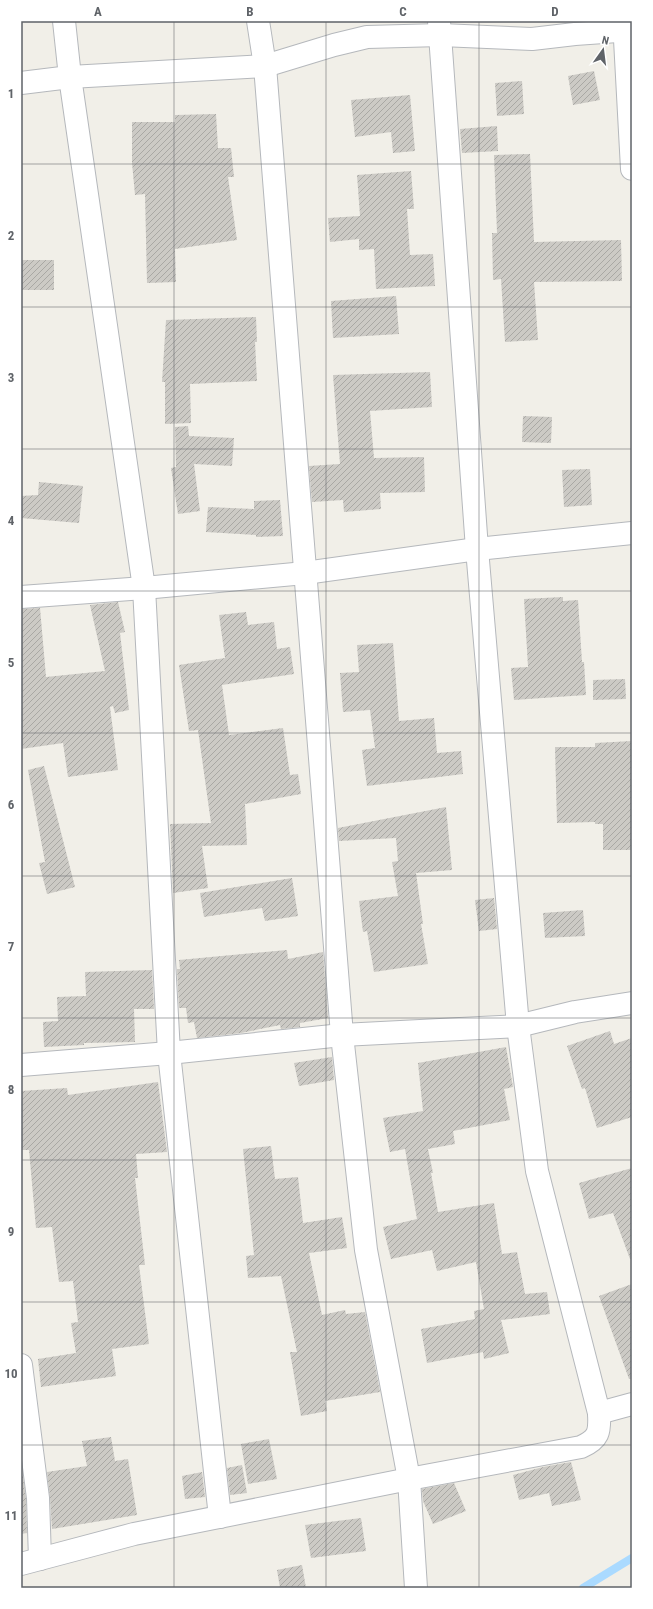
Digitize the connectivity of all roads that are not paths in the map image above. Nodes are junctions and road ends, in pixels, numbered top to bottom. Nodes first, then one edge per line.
1 (64, 21) edge
2 (258, 21) edge
3 (627, 27) edge
4 (440, 28) edge
5 (264, 66) junction
6 (70, 78) junction
7 (21, 83) edge
8 (632, 169) edge
9 (632, 533) edge
10 (477, 549) junction
11 (305, 573) junction
12 (144, 588) junction
13 (21, 597) edge
14 (632, 1003) edge
15 (518, 1026) junction
16 (342, 1034) junction
17 (169, 1053) junction
18 (21, 1065) edge
19 (21, 1365) edge
20 (632, 1404) edge
21 (599, 1413) junction
22 (409, 1479) junction
23 (220, 1517) junction
24 (31, 1561) edge
25 (416, 1588) edge

1 - 6 street
2 - 5 street
3 - 4 street
3 - 8 street
4 - 5 street
4 - 10 street
5 - 6 street
5 - 11 street
6 - 7 street
6 - 12 street
9 - 10 street
10 - 11 street
10 - 15 street
11 - 12 street
11 - 16 street
12 - 13 street
12 - 17 street
14 - 15 street
15 - 16 street
15 - 21 street
16 - 17 street
16 - 22 street
17 - 18 street
17 - 23 street
19 - 24 street
20 - 21 street
21 - 22 street
22 - 23 street
22 - 25 street
23 - 24 street

